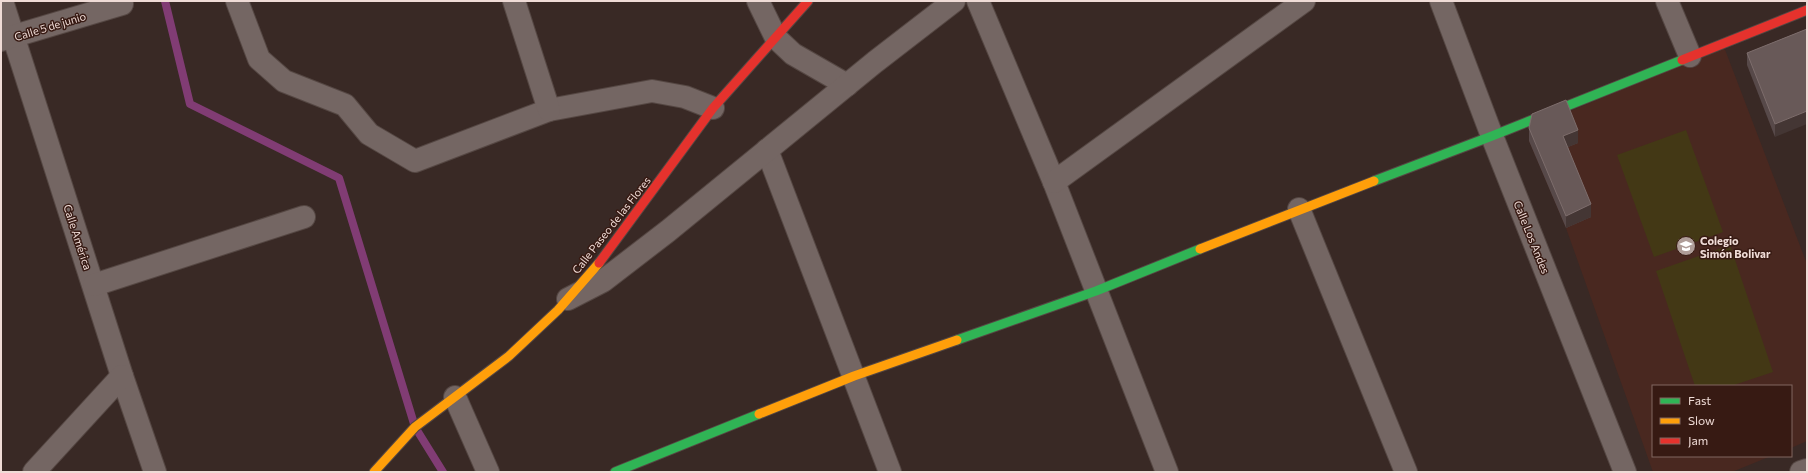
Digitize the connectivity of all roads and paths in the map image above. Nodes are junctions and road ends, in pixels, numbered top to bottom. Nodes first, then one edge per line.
1 (2, 1) edge
2 (237, 1) edge
3 (514, 1) edge
4 (758, 1) edge
5 (808, 1) edge
6 (954, 1) edge
7 (978, 1) edge
8 (1304, 1) edge
9 (1441, 1) edge
10 (1667, 1) edge
11 (122, 4) dead end
12 (1807, 10) edge
13 (776, 38) junction
14 (7, 39) edge
15 (1690, 56) junction
16 (847, 85) junction
17 (713, 108) junction
18 (549, 110) junction
19 (1492, 136) junction
20 (767, 150) junction
21 (1054, 182) junction
22 (1299, 209) junction
23 (304, 217) dead end
24 (94, 285) junction
25 (1096, 291) junction
26 (568, 299) junction
27 (122, 376) junction
28 (854, 376) junction
29 (455, 397) junction
30 (1807, 470) edge
31 (34, 472) edge
32 (155, 472) edge
33 (374, 472) edge
34 (488, 472) edge
35 (617, 472) edge
36 (890, 472) edge
37 (1168, 472) edge
38 (1406, 472) edge
39 (1625, 472) edge
40 (1801, 472) edge

1 - 14 street, Calle América
2 - 18 street
3 - 18 street
4 - 13 street
5 - 13 street, Calle Paseo de las Flores
6 - 16 street
7 - 21 street
8 - 21 street
9 - 19 street, Calle Los Andes
10 - 15 street
11 - 14 street, Calle 5 de junio
12 - 15 street
13 - 16 street
13 - 17 street, Calle Paseo de las Flores
14 - 24 street, Calle América
15 - 19 street
16 - 20 street
17 - 18 street
17 - 26 street, Calle Paseo de las Flores
19 - 22 street
19 - 39 street, Calle Los Andes
20 - 26 street
20 - 28 street
21 - 25 street
22 - 25 street
22 - 38 street
23 - 24 street
24 - 27 street, Calle América
25 - 28 street
25 - 37 street
26 - 29 street, Calle Paseo de las Flores
27 - 31 street
27 - 32 street, Calle América
28 - 35 street
28 - 36 street
29 - 33 street, Calle Paseo de las Flores
29 - 34 street
30 - 40 street

